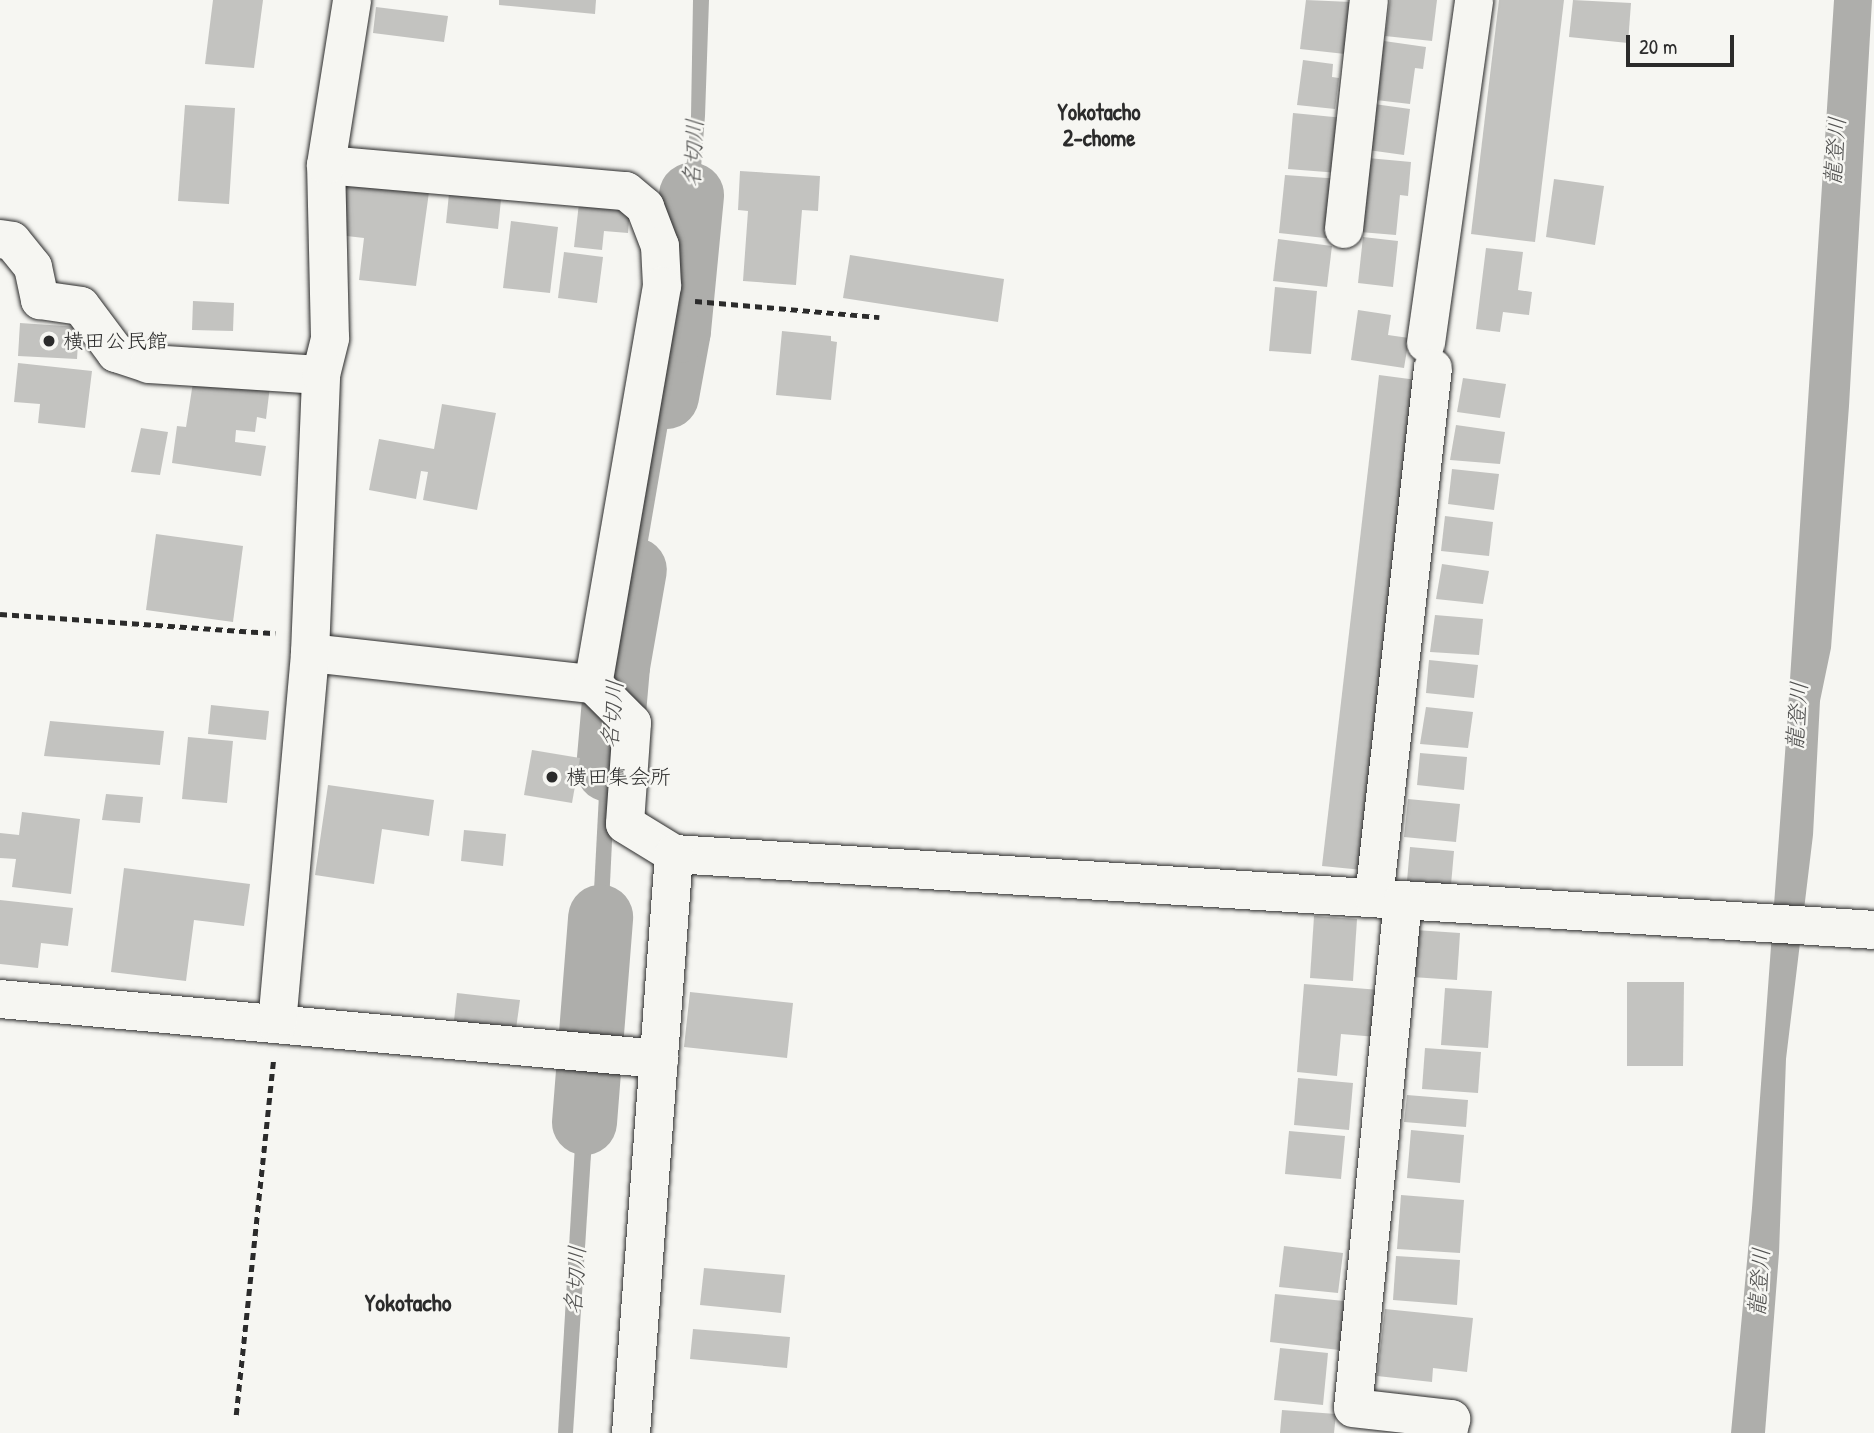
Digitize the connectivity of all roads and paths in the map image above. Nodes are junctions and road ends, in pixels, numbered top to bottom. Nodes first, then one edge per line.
1 (352, 0) edge
2 (1369, 0) edge
3 (1474, 0) edge
4 (327, 165) junction
5 (1344, 229) dead end
6 (0, 239) edge
7 (691, 300) dead end
8 (879, 317) dead end
9 (321, 375) junction
10 (0, 614) edge
11 (311, 645) junction
12 (593, 684) junction
13 (674, 854) junction
14 (1389, 899) junction
15 (1874, 930) edge
16 (0, 999) edge
17 (277, 1024) junction
18 (659, 1059) junction
19 (236, 1415) dead end
20 (631, 1433) edge
21 (1448, 1433) edge

1 - 4 street
2 - 5 street
3 - 14 street
4 - 9 street
4 - 12 street
6 - 9 street
7 - 8 path
9 - 11 street
10 - 11 path
11 - 12 street
11 - 17 street
12 - 13 street
13 - 14 street
13 - 18 street
14 - 15 street
14 - 21 street
16 - 17 street
17 - 18 street
17 - 19 path
18 - 20 street

